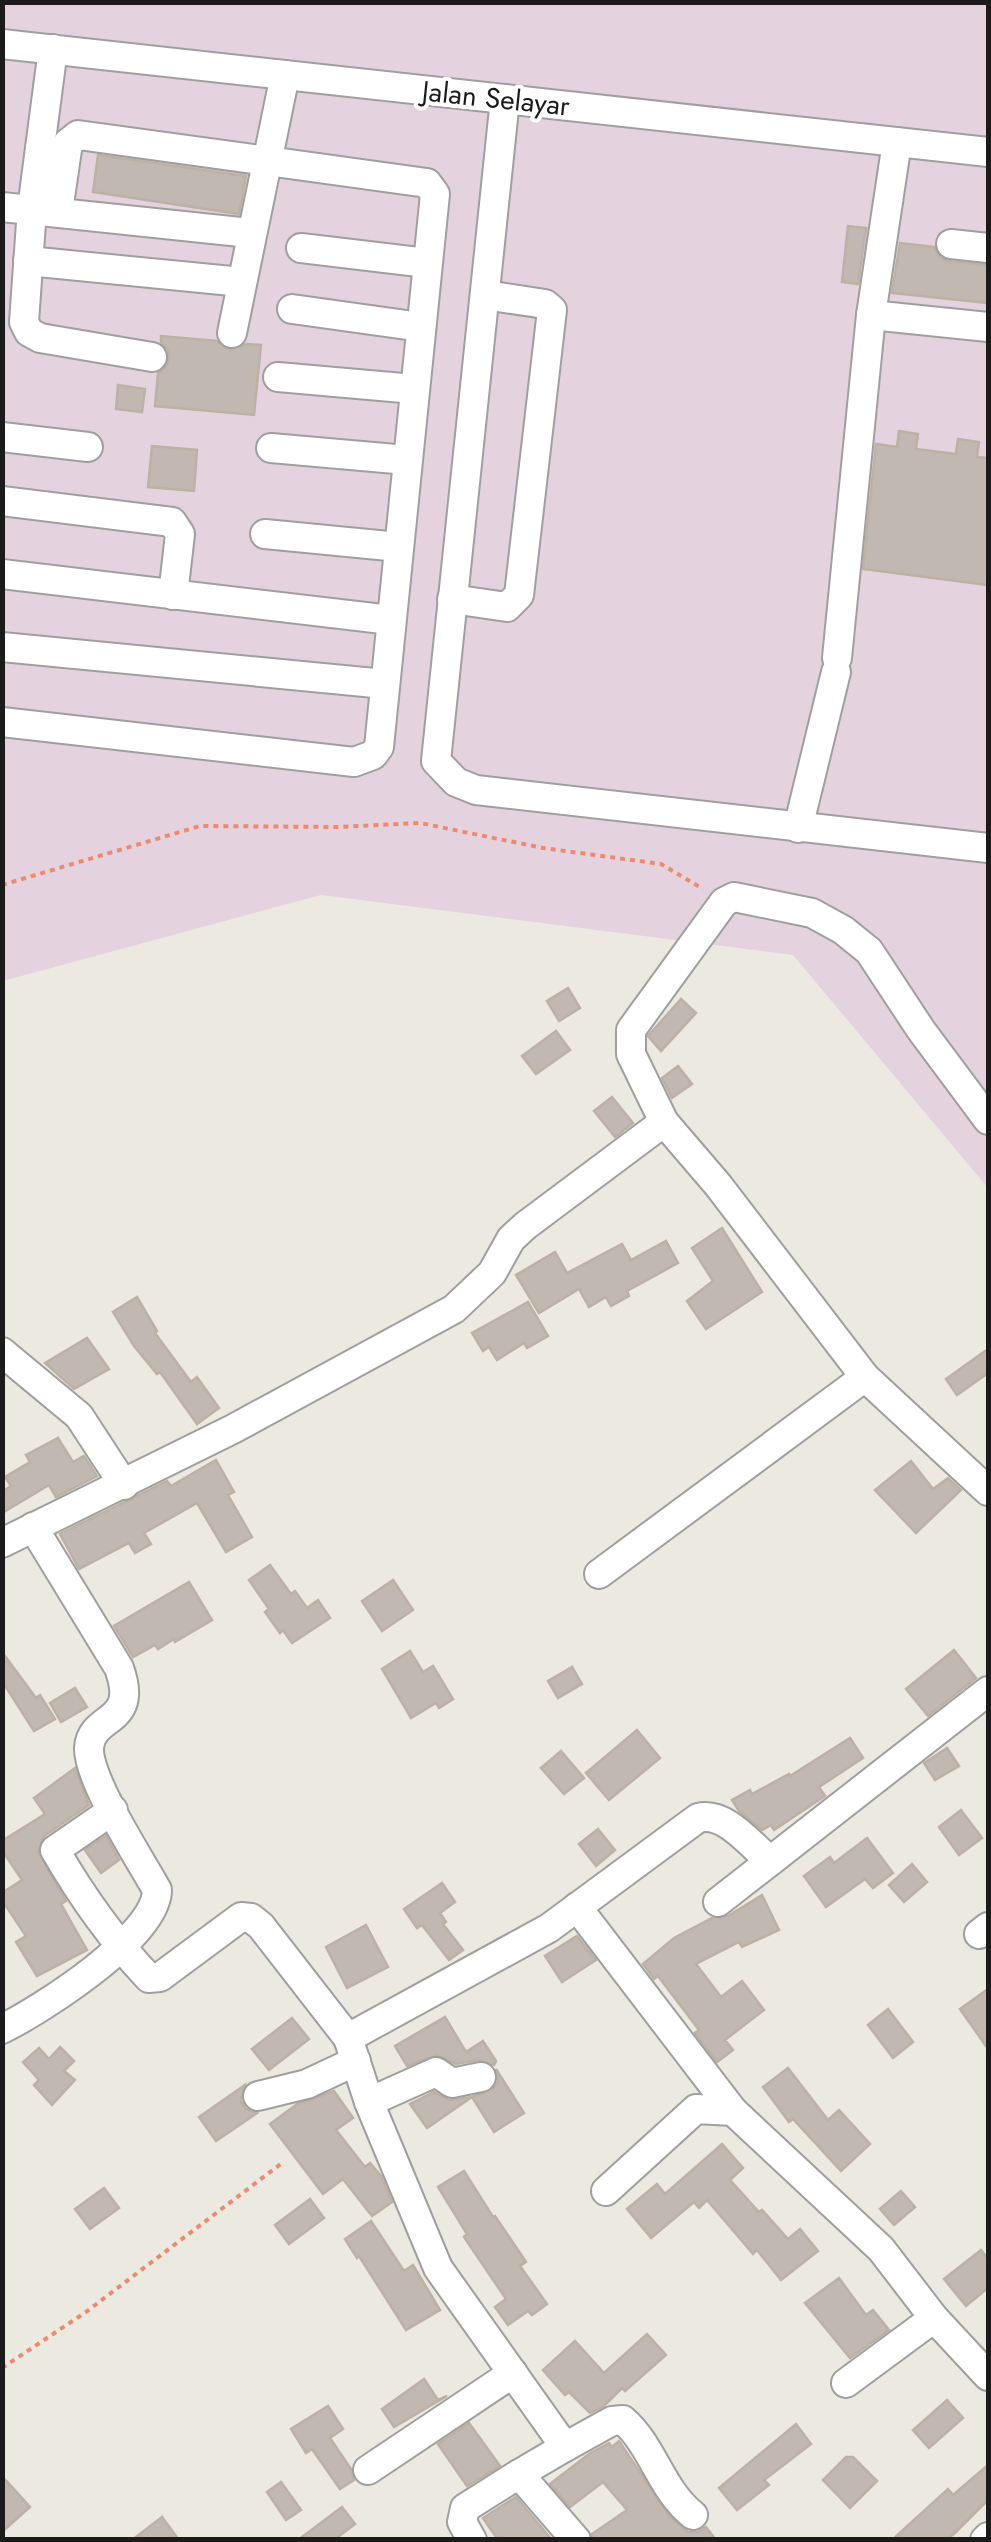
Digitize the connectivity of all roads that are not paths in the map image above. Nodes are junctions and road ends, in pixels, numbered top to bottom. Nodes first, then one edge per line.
1 (2, 44) edge
2 (53, 49) junction
3 (285, 75) junction
4 (505, 99) junction
5 (897, 142) junction
6 (988, 152) edge
7 (268, 162) junction
8 (2, 207) edge
9 (45, 210) junction
10 (250, 233) junction
11 (951, 244) dead end
12 (301, 248) dead end
13 (988, 248) edge
14 (28, 260) junction
15 (426, 263) junction
16 (242, 282) junction
17 (485, 295) junction
18 (292, 309) dead end
19 (871, 315) junction
20 (422, 326) junction
21 (988, 327) edge
22 (232, 333) dead end
23 (152, 357) dead end
24 (278, 377) dead end
25 (414, 389) junction
26 (2, 437) edge
27 (88, 448) dead end
28 (271, 448) dead end
29 (407, 460) junction
30 (2, 501) edge
31 (265, 534) dead end
32 (398, 547) junction
33 (2, 574) edge
34 (173, 595) junction
35 (452, 599) junction
36 (391, 620) junction
37 (2, 647) edge
38 (385, 684) junction
39 (2, 722) edge
40 (798, 828) junction
41 (988, 848) edge
42 (988, 1120) edge
43 (664, 1122) junction
44 (2, 1352) edge
45 (865, 1377) junction
46 (124, 1485) junction
47 (988, 1491) edge
48 (32, 1528) junction
49 (2, 1543) edge
50 (599, 1574) dead end
51 (988, 1691) edge
52 (112, 1810) junction
53 (770, 1861) junction
54 (718, 1902) dead end
55 (578, 1907) junction
56 (120, 1947) junction
57 (2, 2029) edge
58 (352, 2050) junction
59 (481, 2077) dead end
60 (258, 2096) dead end
61 (370, 2102) junction
62 (732, 2111) junction
63 (606, 2191) dead end
64 (934, 2318) junction
65 (514, 2373) junction
66 (988, 2376) edge
67 (846, 2383) dead end
68 (565, 2447) junction
69 (368, 2470) dead end
70 (519, 2474) junction
71 (693, 2515) dead end
72 (472, 2540) edge
73 (576, 2540) edge

1 - 2 street, Jalan Selayar
2 - 3 street, Jalan Selayar
2 - 9 street
3 - 4 street, Jalan Selayar
3 - 7 street
4 - 5 street, Jalan Selayar
4 - 17 street
5 - 6 street, Jalan Selayar
5 - 19 street
7 - 9 street
7 - 10 street
7 - 15 street
8 - 9 street
9 - 10 street
9 - 14 street
10 - 16 street
11 - 13 street
12 - 15 street
14 - 16 street
14 - 23 street
15 - 20 street
16 - 22 street
17 - 35 street
17 - 35 street
18 - 20 street
19 - 21 street
19 - 40 street
20 - 25 street
24 - 25 street
25 - 29 street
26 - 27 street
28 - 29 street
29 - 32 street
30 - 34 street
31 - 32 street
32 - 36 street
33 - 34 street
34 - 36 street
35 - 40 street
36 - 38 street
37 - 38 street
38 - 39 street
40 - 41 street
42 - 43 street
43 - 45 street
43 - 46 street
44 - 46 street
45 - 47 street
45 - 50 street
46 - 48 street
48 - 49 street
48 - 52 street
51 - 53 street
52 - 56 street
52 - 56 street
53 - 54 street
53 - 55 street
55 - 58 street
55 - 62 street
56 - 57 street
56 - 58 street
58 - 60 street
58 - 61 street
59 - 61 street
61 - 65 street
62 - 63 street
62 - 64 street
64 - 66 street
64 - 67 street
65 - 68 street
65 - 69 street
68 - 70 street
68 - 71 street
70 - 72 street
70 - 73 street

